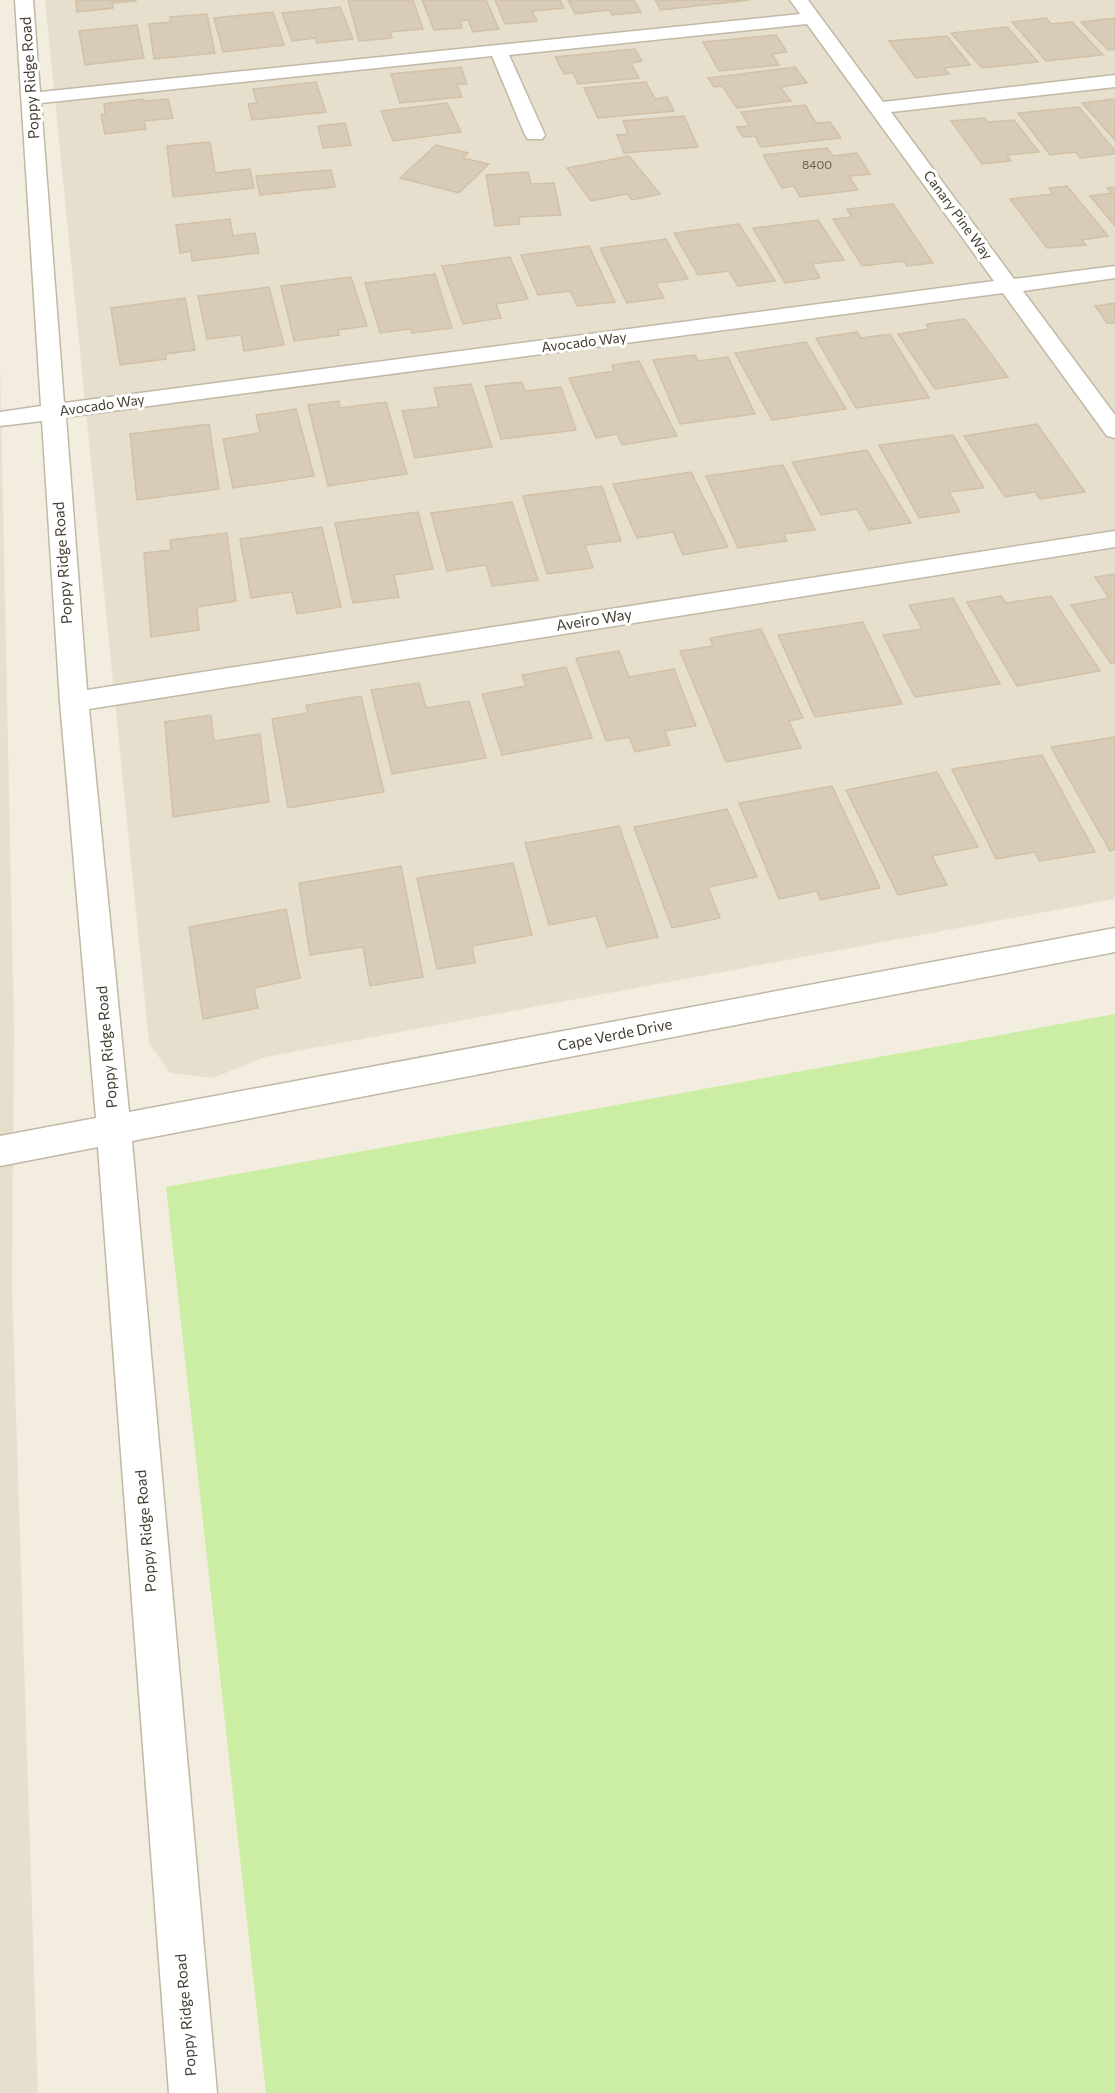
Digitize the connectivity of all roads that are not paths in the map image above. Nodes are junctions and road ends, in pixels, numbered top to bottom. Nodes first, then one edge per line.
1 (24, 0) edge
2 (799, 0) edge
3 (812, 18) junction
4 (498, 50) junction
5 (1115, 81) edge
6 (32, 98) junction
7 (879, 108) junction
8 (535, 135) dead end
9 (1115, 272) edge
10 (1010, 286) junction
11 (52, 412) junction
12 (0, 419) edge
13 (1115, 431) edge
14 (1115, 539) edge
15 (74, 702) junction
16 (1115, 940) edge
17 (114, 1129) junction
18 (0, 1151) edge
19 (193, 2093) edge

1 - 6 street, Poppy Ridge Road
2 - 3 street, Canary Pine Way
3 - 4 street
3 - 7 street, Canary Pine Way
4 - 6 street
4 - 8 street
5 - 7 street
6 - 11 street, Poppy Ridge Road
7 - 10 street, Canary Pine Way
9 - 10 street, Avocado Way
10 - 11 street, Avocado Way
10 - 13 street, Canary Pine Way
11 - 12 street, Avocado Way
11 - 15 street, Poppy Ridge Road
14 - 15 street, Aveiro Way
15 - 17 street, Poppy Ridge Road
16 - 17 street, Cape Verde Drive
17 - 18 street, Cape Verde Drive
17 - 19 street, Poppy Ridge Road

